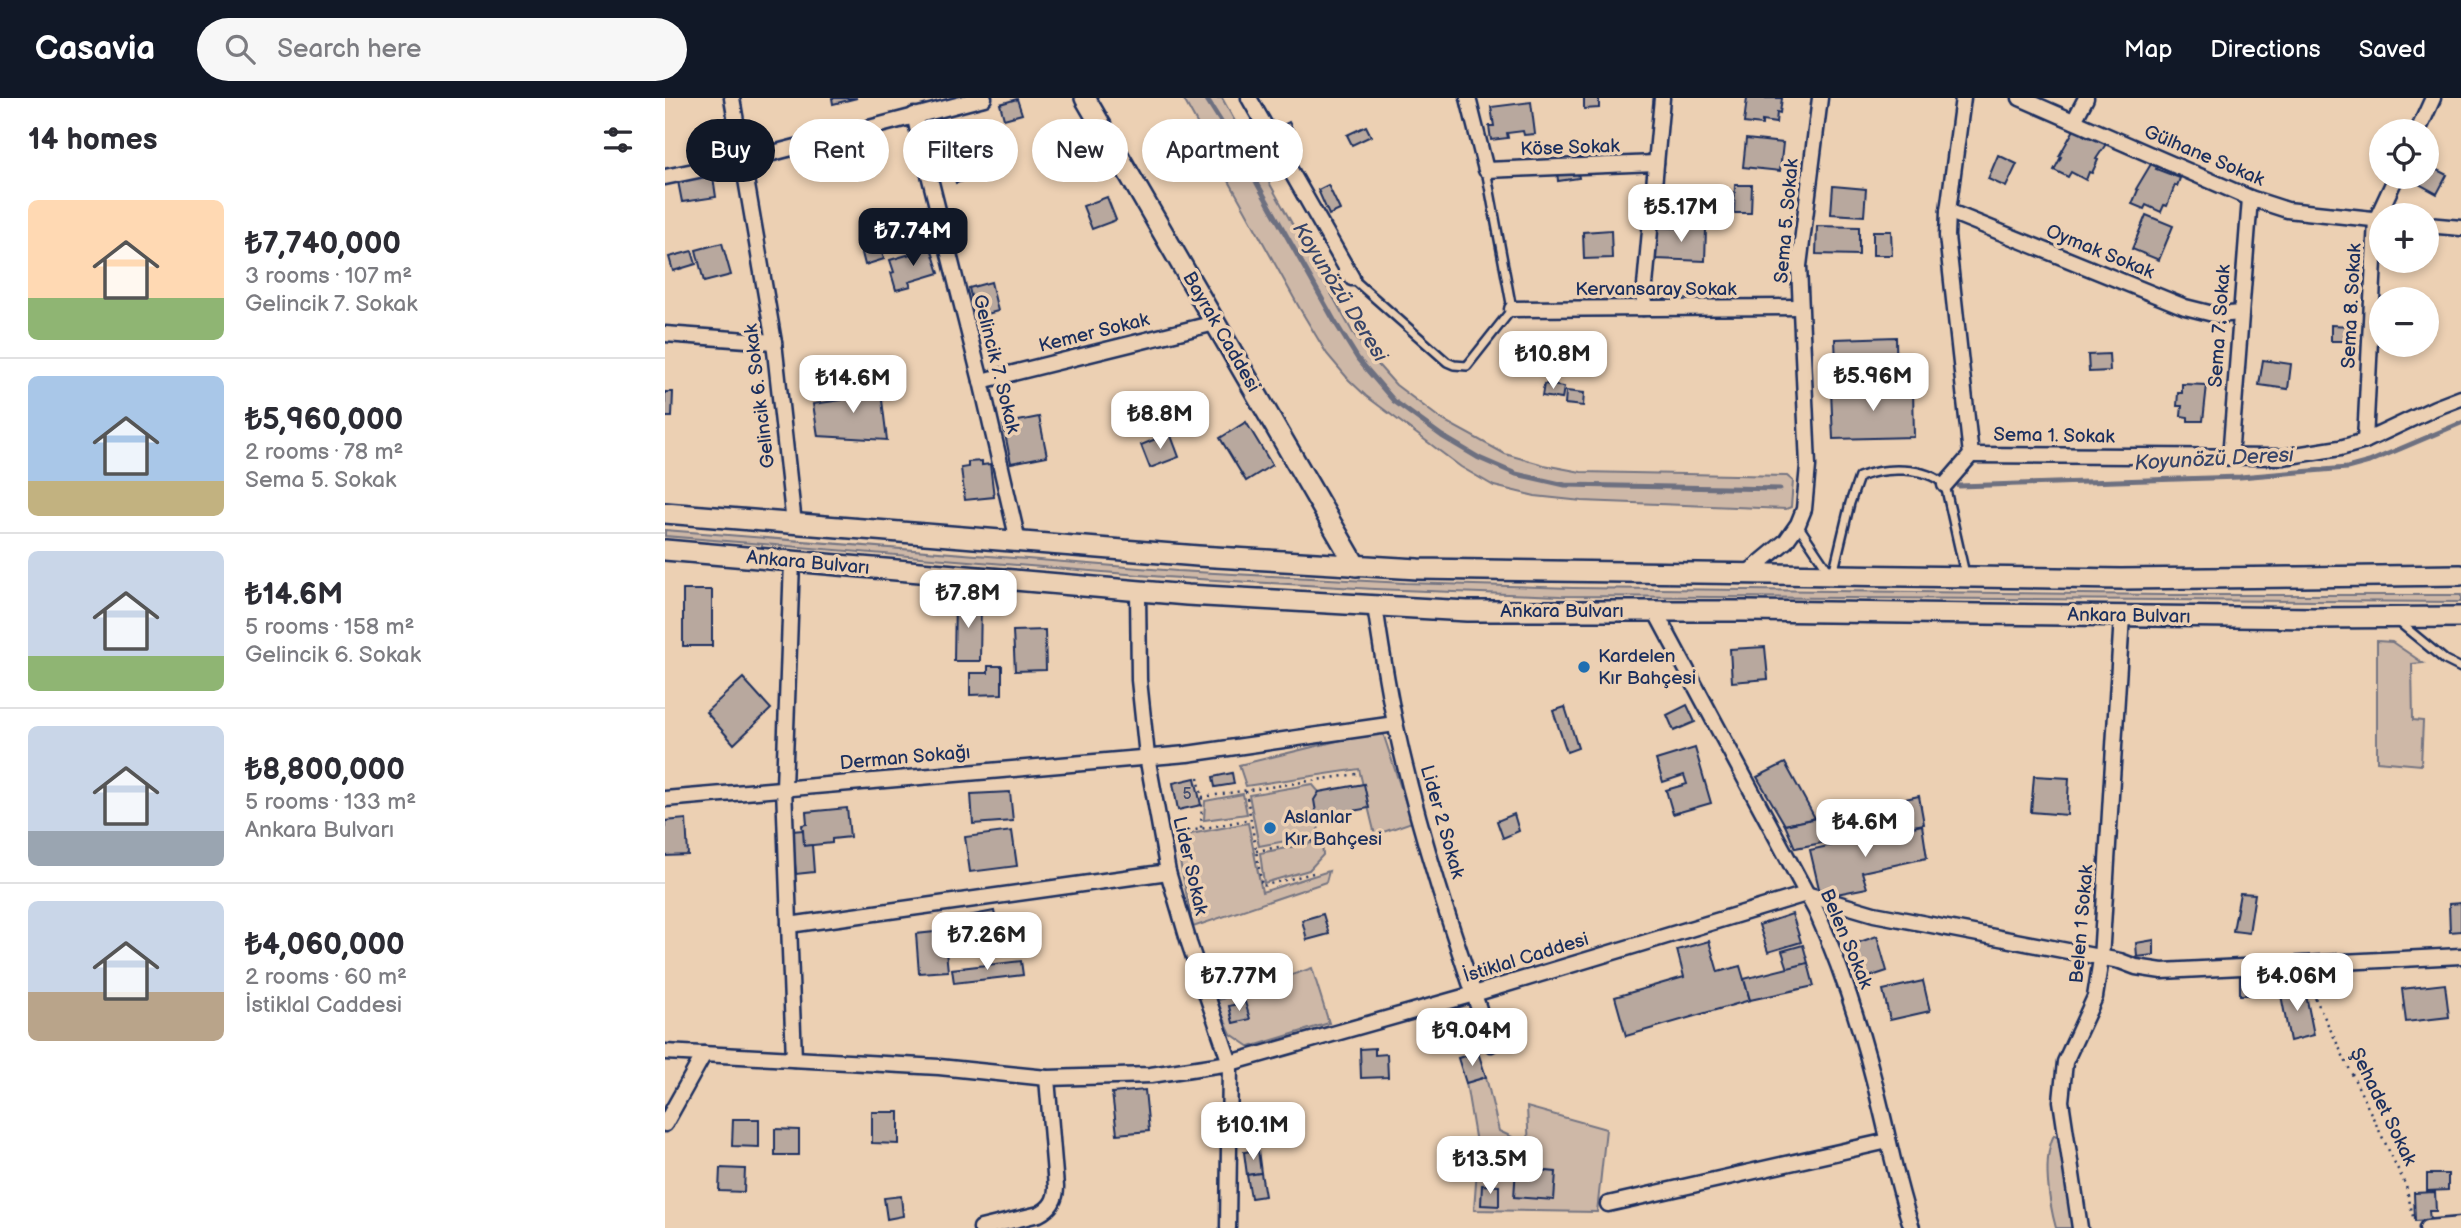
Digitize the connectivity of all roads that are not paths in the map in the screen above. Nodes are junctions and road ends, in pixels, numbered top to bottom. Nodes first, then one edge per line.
1 (732, 98) edge
2 (984, 98) edge
3 (1085, 98) edge
4 (1249, 98) edge
5 (1468, 98) edge
6 (1662, 98) edge
7 (1820, 98) edge
8 (1963, 98) edge
9 (2020, 98) edge
10 (2086, 98) edge
11 (2433, 98) edge
12 (914, 115) junction
13 (735, 119) edge
14 (2423, 119) edge
15 (2074, 121) junction
16 (775, 152) edge
17 (1656, 163) junction
18 (1486, 170) junction
19 (686, 173) edge
20 (665, 177) edge
21 (746, 182) edge
22 (2250, 198) junction
23 (1948, 211) junction
24 (2369, 219) edge
25 (2439, 226) edge
26 (2461, 228) edge
27 (2376, 273) edge
28 (1352, 278) joint
29 (1800, 307) junction
30 (1512, 309) junction
31 (1643, 309) junction
32 (2241, 313) junction
33 (1216, 323) junction
34 (665, 334) edge
35 (774, 342) junction
36 (981, 381) junction
37 (2461, 398) edge
38 (2365, 441) junction
39 (1971, 455) junction
40 (2229, 458) junction
41 (1945, 485) junction
42 (665, 513) edge
43 (794, 524) junction
44 (1798, 524) junction
45 (1018, 541) junction
46 (665, 550) edge
47 (792, 561) junction
48 (1356, 565) junction
49 (1745, 575) junction
50 (2461, 575) edge
51 (1833, 577) junction
52 (1966, 578) junction
53 (1138, 591) junction
54 (1375, 606) junction
55 (1655, 611) junction
56 (2122, 616) junction
57 (2461, 617) edge
58 (2394, 618) junction
59 (2461, 668) edge
60 (1395, 724) junction
61 (1147, 756) junction
62 (784, 787) junction
63 (665, 799) edge
64 (1168, 872) junction
65 (1806, 894) junction
66 (789, 925) junction
67 (2461, 956) edge
68 (2101, 959) junction
69 (1473, 994) junction
70 (1491, 1044) dead end
71 (665, 1052) edge
72 (704, 1054) junction
73 (794, 1059) junction
74 (1230, 1063) junction
75 (1047, 1078) junction
76 (665, 1124) edge
77 (1888, 1141) junction
78 (1608, 1204) dead end
79 (2461, 1225) edge
80 (981, 1228) edge
81 (1228, 1228) edge
82 (1912, 1228) edge
83 (2080, 1228) edge
84 (2427, 1228) edge

1 - 13 street, Gelincik 6. Sokak
2 - 12 street
3 - 33 main road, Bayrak Caddesi
4 - 28 street
5 - 18 street
6 - 17 street
7 - 29 street, Sema 5. Sokak
8 - 23 street
9 - 15 street, Gülhane Sokak
10 - 15 street
11 - 14 street
12 - 16 street
12 - 36 street, Gelincik 7. Sokak
15 - 22 street, Gülhane Sokak
17 - 18 street, Köse Sokak
17 - 31 street
18 - 30 lane
19 - 20 street
21 - 35 street, Gelincik 6. Sokak
22 - 24 street, Gülhane Sokak
22 - 32 street, Sema 7. Sokak
23 - 32 street, Oymak Sokak
23 - 39 street
25 - 26 street
27 - 38 street, Sema 8. Sokak
28 - 30 lane
29 - 31 street, Kervansaray Sokak
29 - 44 street, Sema 5. Sokak
30 - 31 street, Kervansaray Sokak
32 - 40 street, Sema 7. Sokak
33 - 36 street, Kemer Sokak
33 - 48 main road, Bayrak Caddesi
34 - 35 street
35 - 43 street, Gelincik 6. Sokak
36 - 45 street, Gelincik 7. Sokak
37 - 38 street, Sema 1. Sokak
38 - 40 street, Sema 1. Sokak
39 - 40 street, Sema 1. Sokak
39 - 41 street
41 - 51 lane
41 - 52 lane
42 - 43 main road, Ankara Bulvarı
43 - 45 main road, Ankara Bulvarı
44 - 49 street, Sema 5. Sokak
44 - 51 lane
45 - 48 main road, Ankara Bulvarı
46 - 47 main road, Ankara Bulvarı
47 - 53 main road, Ankara Bulvarı
47 - 62 street
48 - 49 main road, Ankara Bulvarı
49 - 51 main road, Ankara Bulvarı
50 - 52 main road, Ankara Bulvarı
51 - 52 main road, Ankara Bulvarı
53 - 54 main road, Ankara Bulvarı
53 - 61 street, Lider Sokak
54 - 55 main road, Ankara Bulvarı
54 - 60 street, Lider 2 Sokak
55 - 56 main road, Ankara Bulvarı
55 - 65 street, Belen Sokak
56 - 58 main road, Ankara Bulvarı
56 - 68 street, Belen 1 Sokak
57 - 58 main road, Ankara Bulvarı
58 - 59 lane
60 - 61 street, Derman Sokağı
60 - 69 street, Lider 2 Sokak
61 - 62 street, Derman Sokağı
61 - 64 street, Lider Sokak
62 - 63 street, Derman Sokağı
62 - 66 street
64 - 66 street
64 - 74 street, Lider Sokak
65 - 68 street
65 - 69 street, İstiklal Caddesi
65 - 77 street, Belen Sokak
66 - 73 street
67 - 68 street
68 - 83 street, Belen 1 Sokak
69 - 70 street, Lider 2 Sokak
69 - 74 street, İstiklal Caddesi
71 - 72 street, İstiklal Caddesi
72 - 73 street, İstiklal Caddesi
72 - 76 street
73 - 75 street, İstiklal Caddesi
74 - 75 street, İstiklal Caddesi
74 - 81 street, Lider Sokak
75 - 80 street
77 - 78 street
77 - 82 street, Belen Sokak
79 - 84 street

